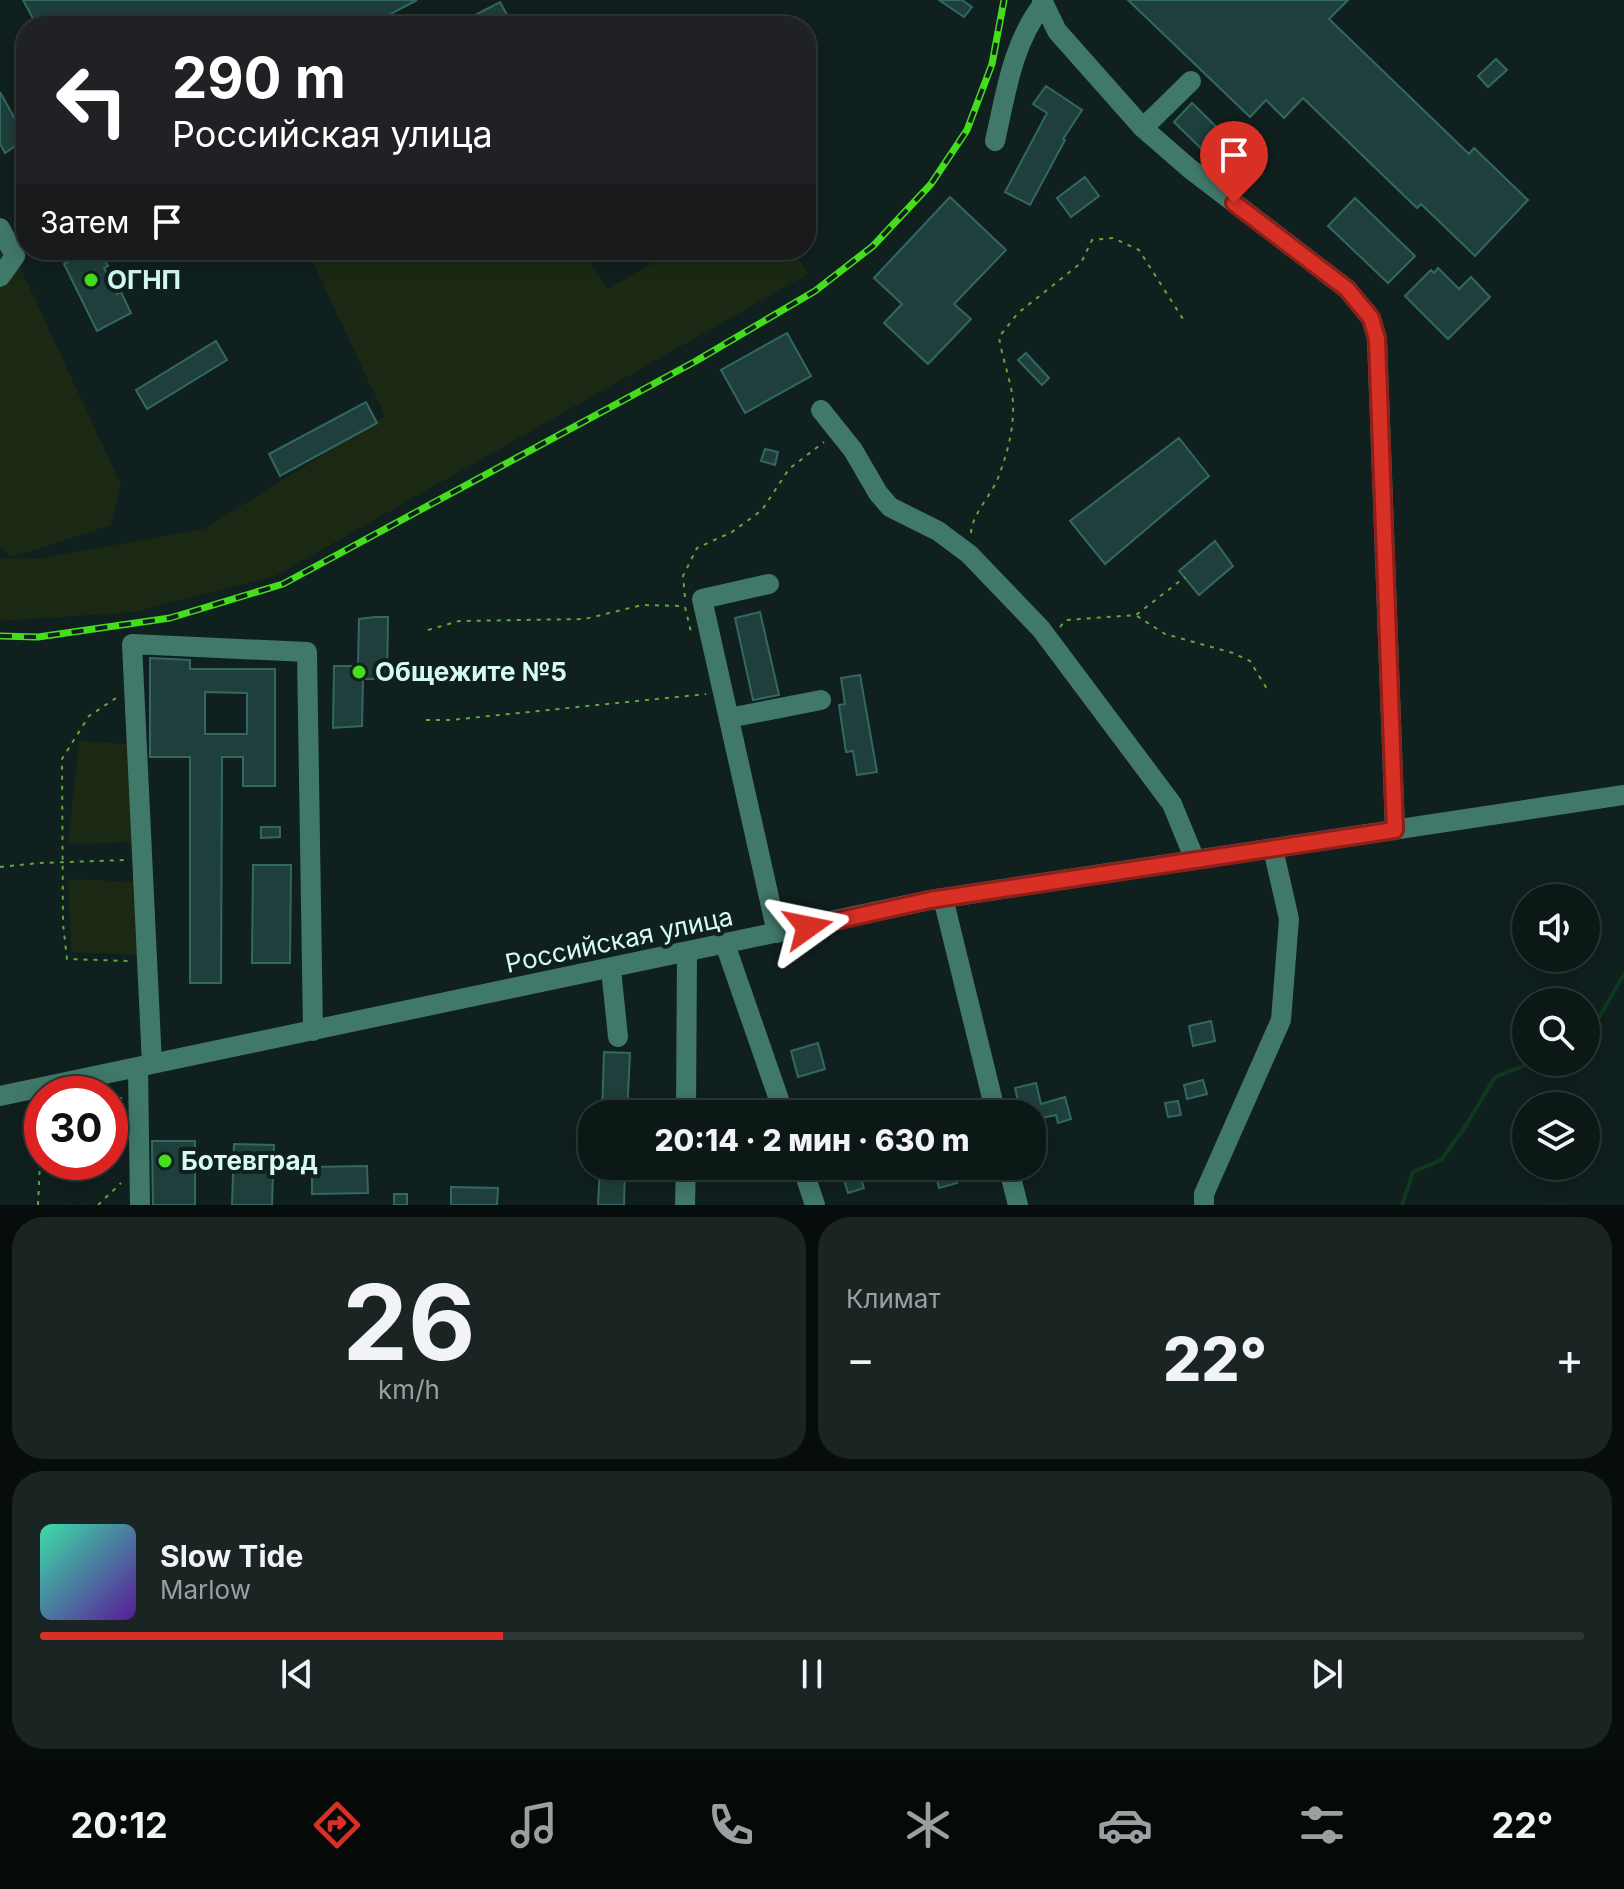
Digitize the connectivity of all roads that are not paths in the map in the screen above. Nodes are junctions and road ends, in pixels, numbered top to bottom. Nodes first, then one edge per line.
1 (1043, 2) edge
2 (1191, 81) dead end
3 (1143, 128) junction
4 (995, 141) dead end
5 (0, 228) edge
6 (0, 277) edge
7 (821, 410) dead end
8 (769, 584) dead end
9 (821, 700) dead end
10 (729, 718) junction
11 (1624, 795) edge
12 (1395, 830) junction
13 (1273, 849) junction
14 (1195, 860) junction
15 (943, 898) junction
16 (777, 933) junction
17 (725, 944) junction
18 (687, 952) junction
19 (611, 969) junction
20 (313, 1031) junction
21 (618, 1037) dead end
22 (145, 1066) junction
23 (0, 1096) edge
24 (686, 1100) edge
25 (779, 1100) edge
26 (993, 1100) edge
27 (686, 1180) edge
28 (807, 1180) edge
29 (1012, 1180) edge
30 (140, 1205) edge
31 (685, 1205) edge
32 (815, 1205) edge
33 (1018, 1205) edge
34 (1204, 1205) edge

1 - 3 street
1 - 4 street
2 - 3 street
3 - 12 street
5 - 6 street
7 - 14 street
8 - 10 street
9 - 10 street
10 - 16 street
11 - 12 street, Российская улица
12 - 13 street, Российская улица
13 - 14 street, Российская улица
13 - 34 street
14 - 15 street, Российская улица
15 - 16 street, Российская улица
15 - 26 street
16 - 17 street, Российская улица
17 - 18 street, Российская улица
17 - 25 street
18 - 19 street, Российская улица
18 - 24 street
19 - 20 street, Российская улица
19 - 21 street
20 - 22 street, Российская улица
20 - 22 street
22 - 23 street, Российская улица
22 - 30 street
27 - 31 street
28 - 32 street
29 - 33 street

